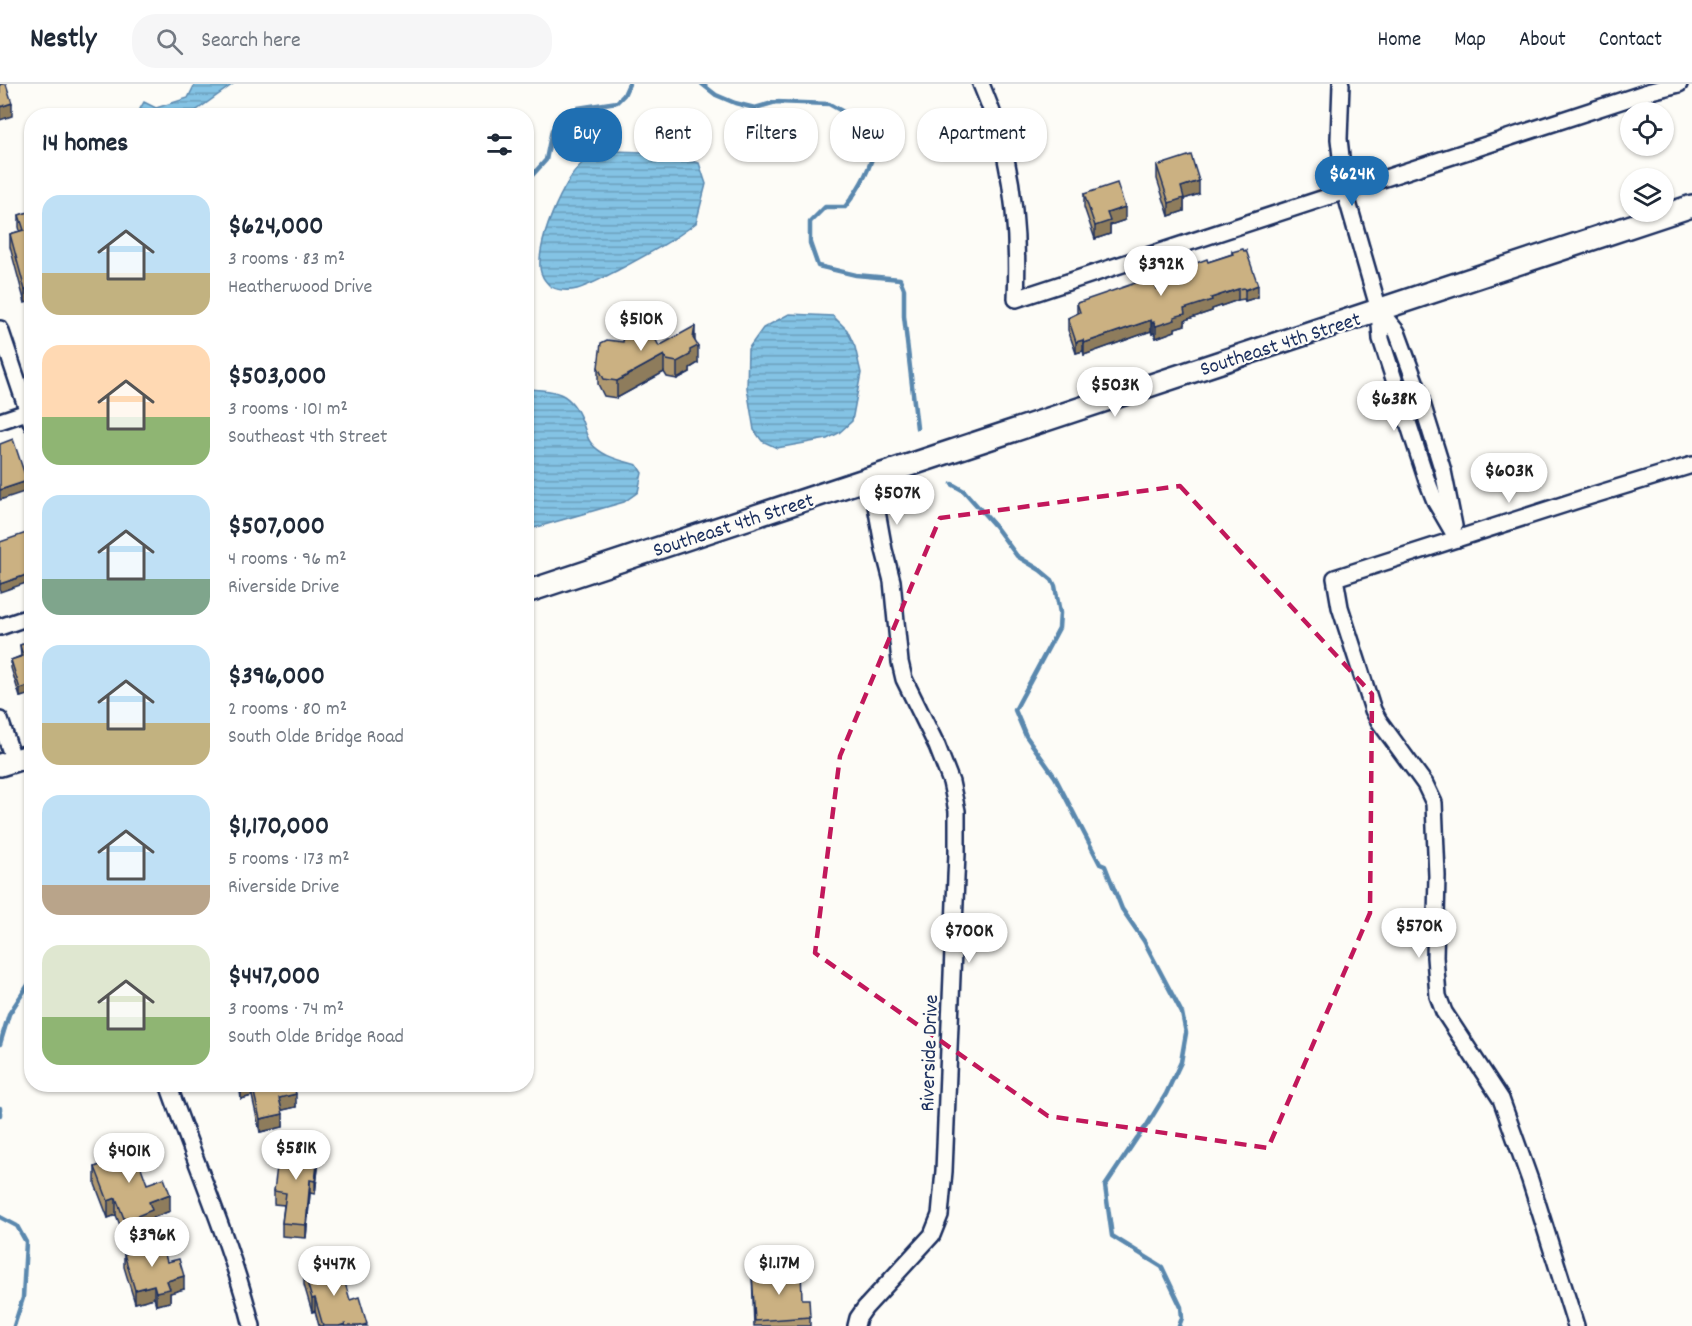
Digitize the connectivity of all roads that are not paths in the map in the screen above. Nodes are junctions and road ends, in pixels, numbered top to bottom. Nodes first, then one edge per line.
1 (981, 84) edge
2 (1341, 84) edge
3 (1679, 84) edge
4 (1345, 192) junction
5 (1692, 206) edge
6 (1379, 310) junction
7 (0, 329) edge
8 (24, 403) edge
9 (24, 418) edge
10 (0, 420) edge
11 (1692, 465) edge
12 (871, 478) junction
13 (1457, 538) junction
14 (534, 589) edge
15 (24, 619) edge
16 (0, 627) edge
17 (0, 720) edge
18 (15, 760) edge
19 (171, 1092) edge
20 (252, 1326) edge
21 (856, 1326) edge
22 (1576, 1326) edge

1 - 4 street
2 - 4 street
3 - 4 street
4 - 6 street
5 - 6 main road, Southeast 4th Street
6 - 12 main road, Southeast 4th Street
6 - 13 street
7 - 8 street
9 - 10 street
11 - 13 street
12 - 14 main road, Southeast 4th Street
12 - 21 street, Riverside Drive
13 - 22 street
15 - 16 street
17 - 18 street
19 - 20 street

